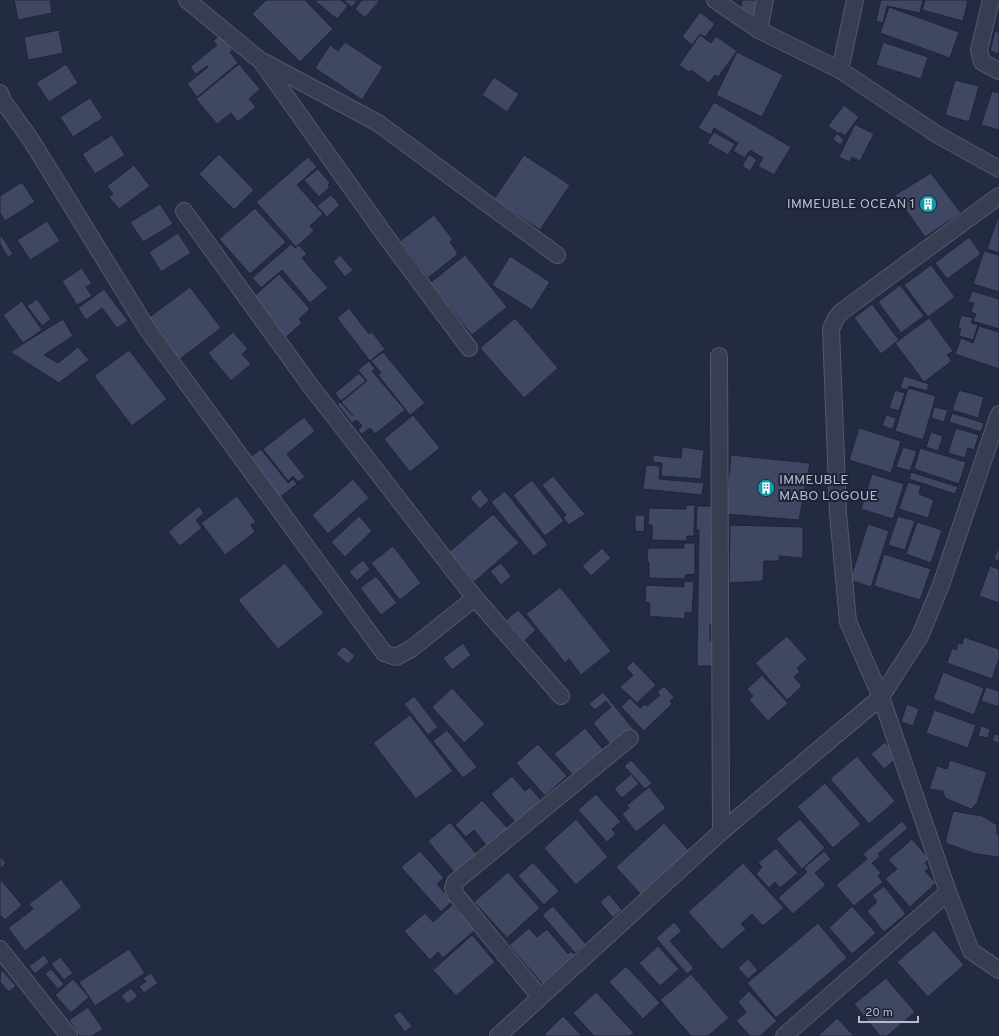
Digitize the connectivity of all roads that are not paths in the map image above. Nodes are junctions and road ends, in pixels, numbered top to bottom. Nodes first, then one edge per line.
1 (187, 0) edge
2 (715, 0) edge
3 (765, 0) edge
4 (855, 0) edge
5 (991, 0) edge
6 (759, 30) junction
7 (261, 61) junction
8 (840, 70) junction
9 (999, 71) edge
10 (0, 93) edge
11 (999, 169) edge
12 (999, 196) edge
13 (184, 211) dead end
14 (557, 255) dead end
15 (469, 348) dead end
16 (719, 356) dead end
17 (999, 414) edge
18 (475, 598) junction
19 (560, 696) dead end
20 (881, 697) junction
21 (630, 738) dead end
22 (721, 832) junction
23 (948, 892) junction
24 (0, 950) edge
25 (999, 970) edge
26 (540, 997) junction
27 (69, 1036) edge
28 (498, 1036) edge
29 (784, 1036) edge

1 - 7 street
2 - 6 street
3 - 6 street
4 - 8 street
5 - 9 street
6 - 8 street
7 - 14 street
7 - 15 street
8 - 11 street
10 - 18 street
12 - 20 street
13 - 18 street
16 - 22 street
17 - 20 street
18 - 19 street
20 - 22 street
20 - 23 street
21 - 26 street
22 - 26 street
23 - 25 street
23 - 29 street
24 - 27 street
26 - 28 street

